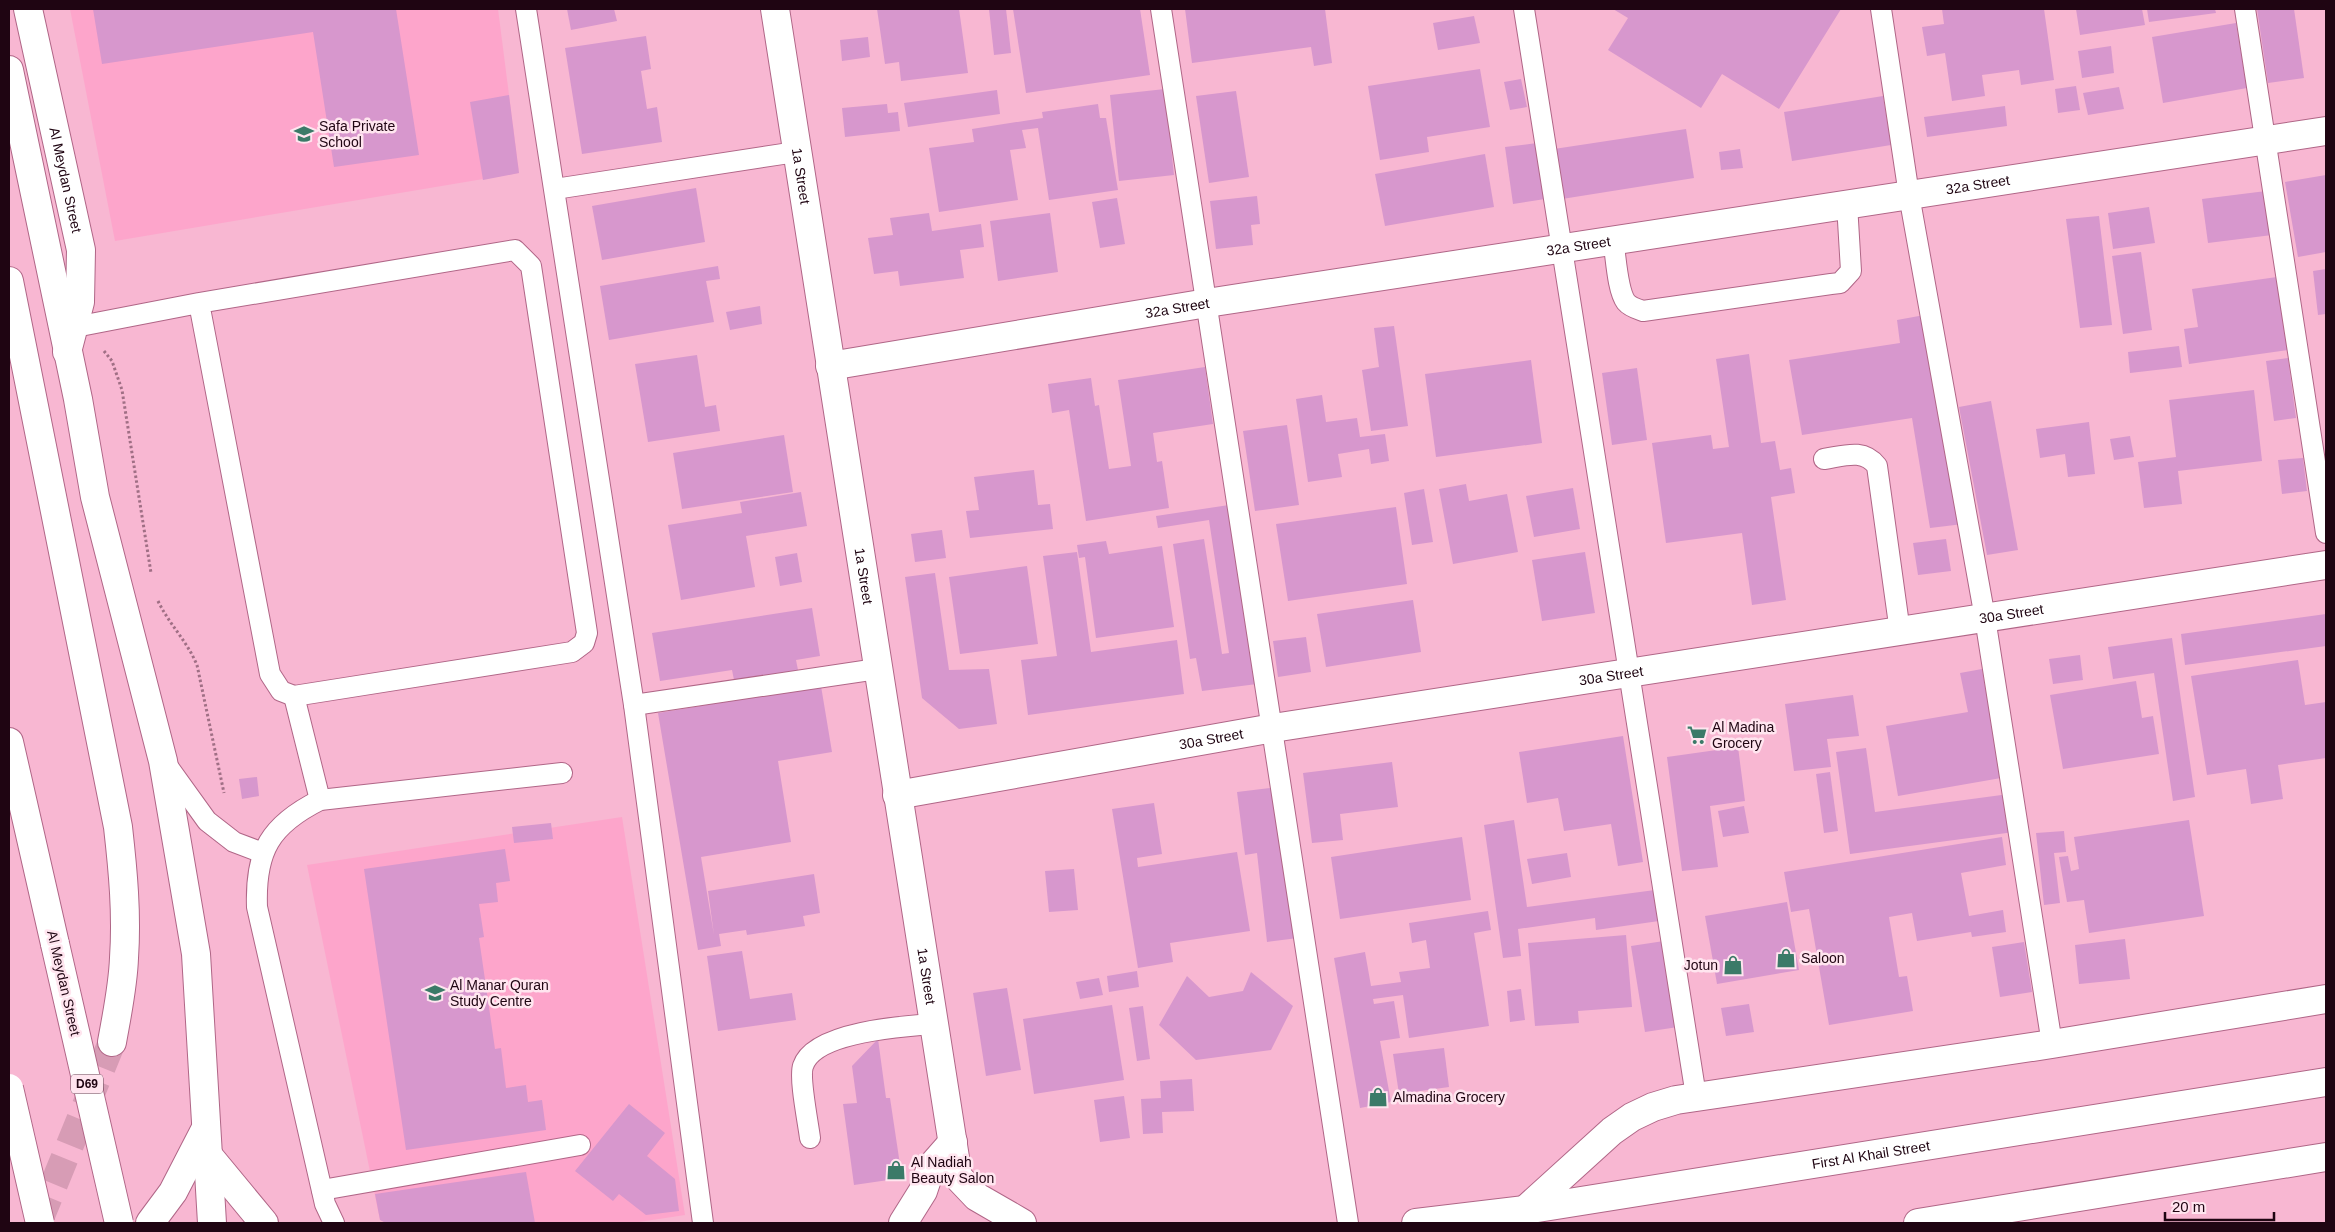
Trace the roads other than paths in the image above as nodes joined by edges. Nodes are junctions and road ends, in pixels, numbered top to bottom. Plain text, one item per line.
1 (28, 9) edge
2 (526, 9) edge
3 (775, 9) edge
4 (1161, 9) edge
5 (1524, 9) edge
6 (1881, 9) edge
7 (2245, 9) edge
8 (9, 70) edge
9 (2326, 131) edge
10 (2266, 141) junction
11 (796, 152) junction
12 (555, 189) junction
13 (1909, 195) junction
14 (1847, 204) junction
15 (1613, 240) junction
16 (1562, 248) junction
17 (9, 281) edge
18 (1207, 303) junction
19 (199, 304) junction
20 (71, 340) junction
21 (830, 366) junction
22 (1824, 459) dead end
23 (2326, 533) edge
24 (2326, 565) edge
25 (1985, 618) junction
26 (1900, 632) junction
27 (878, 668) junction
28 (1629, 673) junction
29 (294, 696) junction
30 (634, 704) junction
31 (1273, 728) junction
32 (9, 742) edge
33 (163, 761) junction
34 (562, 773) dead end
35 (897, 795) junction
36 (320, 800) junction
37 (263, 853) junction
38 (2326, 999) edge
39 (934, 1024) junction
40 (112, 1042) tunnel mouth
41 (2052, 1044) junction
42 (2326, 1082) edge
43 (9, 1088) edge
44 (1696, 1096) junction
45 (810, 1138) dead end
46 (206, 1142) junction
47 (953, 1142) junction
48 (580, 1145) dead end
49 (2326, 1157) edge
50 (323, 1197) junction
51 (1524, 1210) junction
52 (40, 1223) edge
53 (119, 1223) edge
54 (150, 1223) edge
55 (212, 1223) edge
56 (264, 1223) edge
57 (334, 1223) edge
58 (703, 1223) edge
59 (903, 1223) edge
60 (1022, 1223) edge
61 (1348, 1223) edge
62 (1416, 1223) edge
63 (1918, 1223) edge

1 - 20 street, Al Meydan Street
2 - 12 lane
3 - 11 street, 1a Street
4 - 18 lane
5 - 16 lane
6 - 13 lane
7 - 10 lane
8 - 20 street
9 - 10 street, 32a Street
10 - 13 street, 32a Street
10 - 23 lane
11 - 12 lane
11 - 21 street, 1a Street
12 - 30 lane
13 - 14 street, 32a Street
13 - 25 lane
14 - 15 street, 32a Street
14 - 15 lane
15 - 16 street, 32a Street
16 - 18 street, 32a Street
16 - 28 lane
17 - 40 street
18 - 21 street, 32a Street
18 - 31 lane
19 - 20 lane
19 - 29 lane
19 - 29 lane
20 - 33 street
21 - 27 street, 1a Street
22 - 26 lane
24 - 25 street, 30a Street
25 - 26 street, 30a Street
25 - 41 lane
26 - 28 street, 30a Street
27 - 30 lane
27 - 35 street, 1a Street
28 - 31 street, 30a Street
28 - 44 lane
29 - 36 lane
30 - 58 lane
31 - 35 street, 30a Street
31 - 61 lane
32 - 53 street, Al Meydan Street / D69, bridge
33 - 37 lane
33 - 46 street
34 - 36 lane
35 - 39 street, 1a Street
36 - 37 lane
37 - 50 lane
38 - 41 street
39 - 45 lane
39 - 47 street, 1a Street
41 - 44 street
42 - 51 street, First Al Khail Street
43 - 52 street, bridge
44 - 51 street
46 - 54 street
46 - 55 street
46 - 56 street
47 - 59 street
47 - 60 street, 1a Street
48 - 50 lane
49 - 63 street
50 - 57 lane
51 - 62 street, First Al Khail Street

